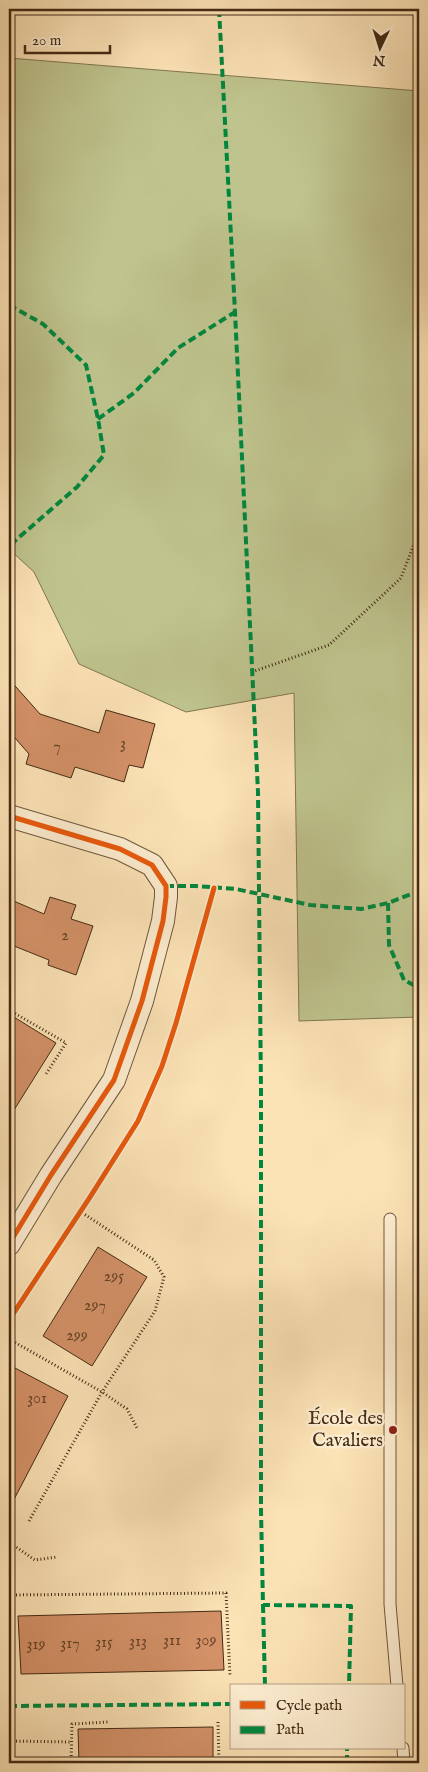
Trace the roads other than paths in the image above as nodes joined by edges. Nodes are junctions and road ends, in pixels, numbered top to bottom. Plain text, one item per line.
1 (9, 816) edge
2 (390, 1219) dead end
3 (9, 1244) edge
4 (397, 1684) edge
5 (403, 1750) edge
6 (404, 1763) edge

1 - 3 street
2 - 4 lane
5 - 6 lane

